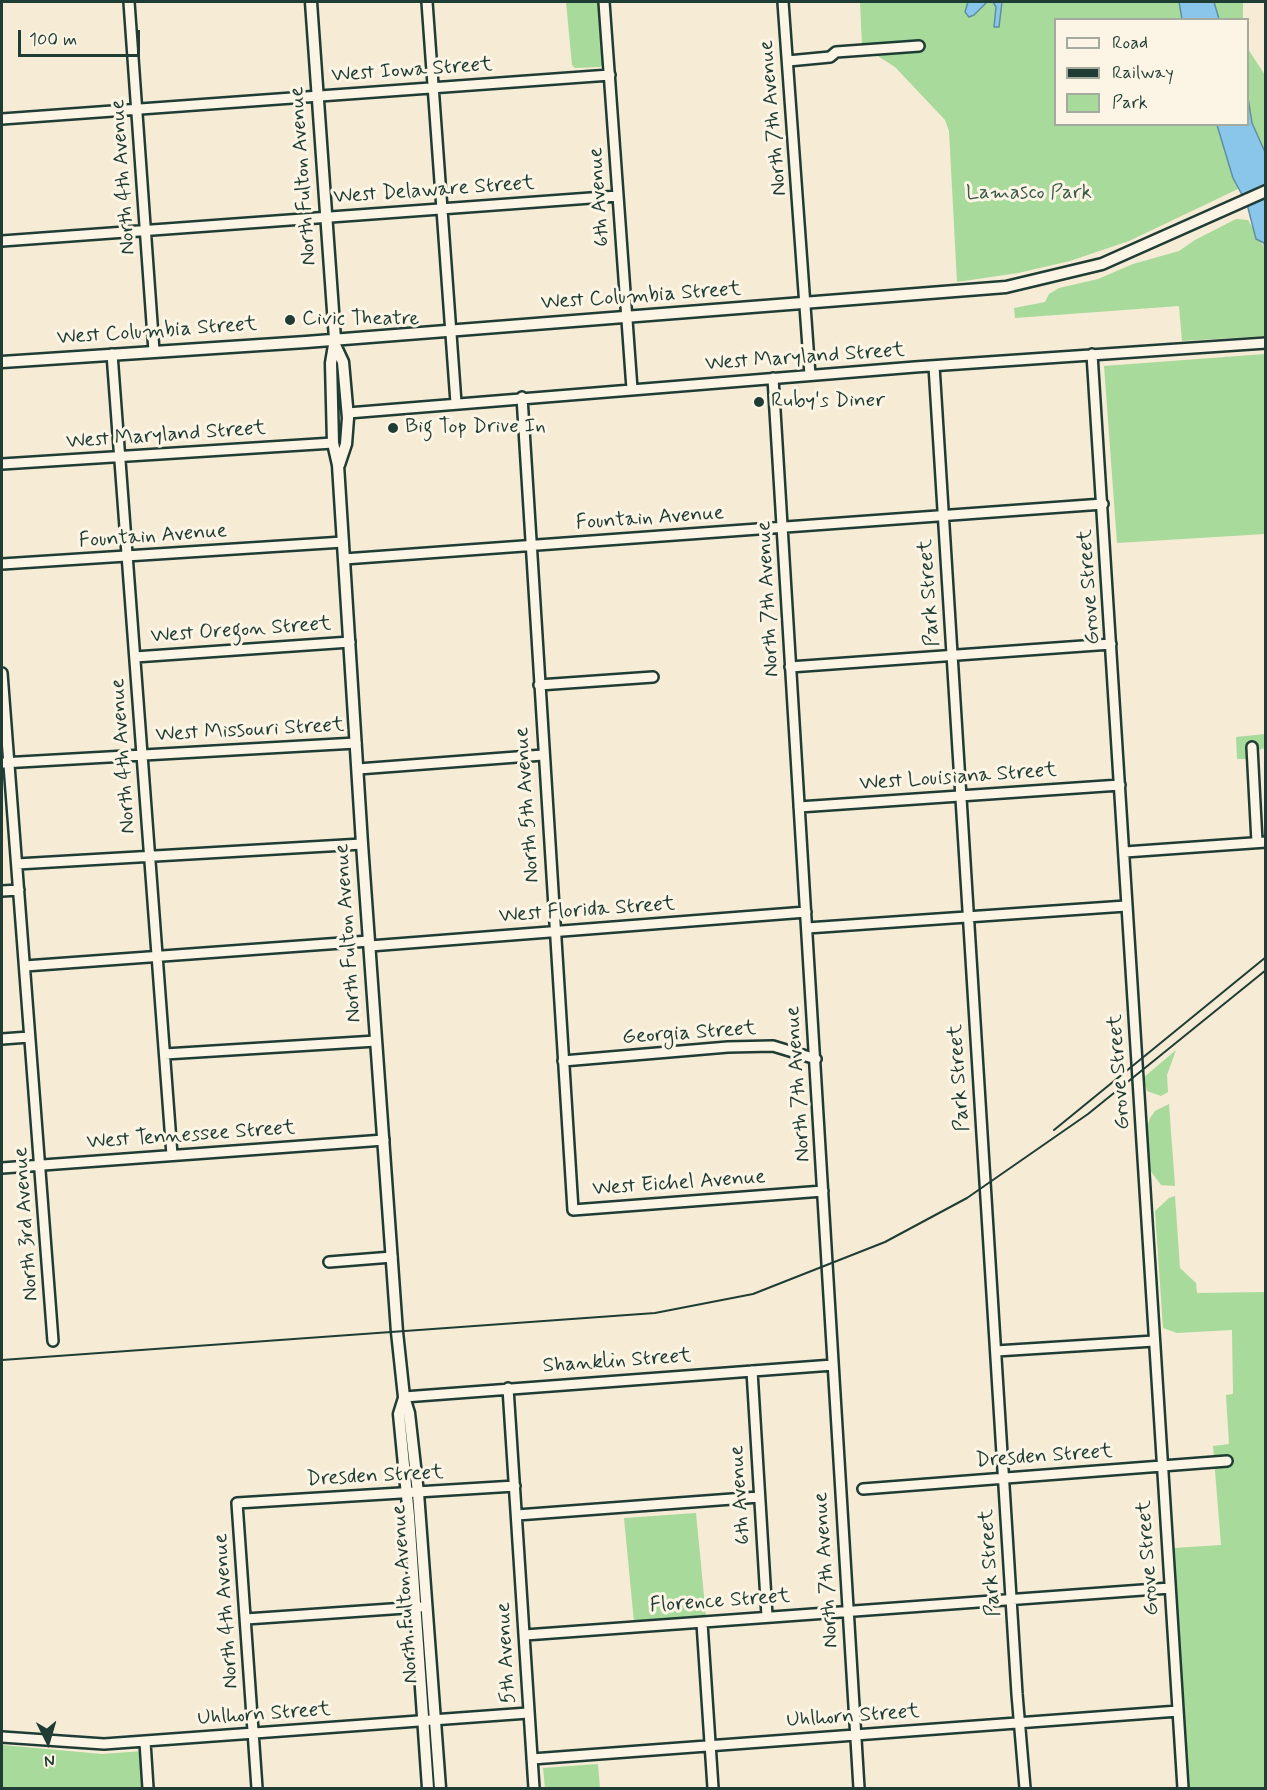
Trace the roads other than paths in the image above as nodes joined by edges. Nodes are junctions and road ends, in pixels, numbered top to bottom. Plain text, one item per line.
1 (129, 2) edge
2 (311, 2) edge
3 (427, 2) edge
4 (604, 2) edge
5 (783, 2) edge
6 (919, 46) dead end
7 (788, 61) junction
8 (610, 75) junction
9 (433, 88) junction
10 (318, 96) junction
11 (138, 109) junction
12 (2, 119) edge
13 (1266, 190) edge
14 (618, 196) junction
15 (442, 208) junction
16 (326, 218) junction
17 (146, 230) junction
18 (2, 241) edge
19 (805, 304) junction
20 (627, 316) junction
21 (450, 330) junction
22 (336, 343) junction
23 (1266, 344) edge
24 (154, 351) junction
25 (112, 354) junction
26 (1092, 354) junction
27 (2, 362) edge
28 (934, 366) junction
29 (810, 375) junction
30 (773, 378) junction
31 (632, 389) junction
32 (522, 397) junction
33 (456, 403) junction
34 (348, 413) junction
35 (333, 444) junction
36 (119, 457) junction
37 (2, 465) edge
38 (339, 465) junction
39 (1103, 504) junction
40 (943, 515) junction
41 (783, 526) junction
42 (343, 543) junction
43 (531, 545) junction
44 (126, 556) junction
45 (344, 559) junction
46 (2, 564) edge
47 (350, 642) junction
48 (1111, 644) junction
49 (952, 656) junction
50 (135, 657) junction
51 (790, 667) junction
52 (2, 673) edge
53 (653, 677) dead end
54 (539, 685) junction
55 (356, 743) junction
56 (1252, 747) dead end
57 (141, 755) junction
58 (543, 755) junction
59 (5, 763) edge
60 (358, 769) junction
61 (1120, 785) junction
62 (961, 796) junction
63 (799, 807) junction
64 (1261, 842) edge
65 (362, 844) junction
66 (1125, 852) junction
67 (150, 855) junction
68 (17, 864) junction
69 (19, 890) junction
70 (2, 891) edge
71 (1126, 906) junction
72 (806, 912) junction
73 (968, 916) junction
74 (807, 928) junction
75 (555, 932) junction
76 (369, 943) junction
77 (157, 956) junction
78 (25, 966) junction
79 (29, 1037) junction
80 (2, 1039) edge
81 (376, 1041) junction
82 (165, 1054) junction
83 (816, 1059) junction
84 (563, 1061) junction
85 (384, 1140) junction
86 (172, 1155) junction
87 (40, 1165) junction
88 (2, 1168) edge
89 (824, 1191) junction
90 (573, 1210) joint
91 (392, 1257) junction
92 (329, 1262) dead end
93 (53, 1341) dead end
94 (1154, 1341) junction
95 (996, 1351) junction
96 (833, 1365) junction
97 (752, 1371) junction
98 (508, 1388) junction
99 (404, 1397) junction
100 (1227, 1461) dead end
101 (1161, 1466) junction
102 (1003, 1478) junction
103 (515, 1486) junction
104 (863, 1489) dead end
105 (413, 1493) junction
106 (759, 1497) junction
107 (237, 1503) joint
108 (517, 1515) junction
109 (1170, 1588) junction
110 (1011, 1600) junction
111 (421, 1607) junction
112 (848, 1611) junction
113 (768, 1616) junction
114 (246, 1619) junction
115 (702, 1623) junction
116 (525, 1635) junction
117 (1178, 1711) junction
118 (528, 1713) junction
119 (430, 1720) junction
120 (1020, 1724) junction
121 (253, 1734) junction
122 (855, 1735) junction
123 (2, 1737) edge
124 (145, 1742) junction
125 (710, 1746) junction
126 (532, 1759) junction
127 (148, 1788) edge
128 (257, 1788) edge
129 (428, 1788) edge
130 (440, 1788) edge
131 (534, 1788) edge
132 (712, 1788) edge
133 (859, 1788) edge
134 (1025, 1788) edge
135 (1184, 1788) edge

1 - 11 street, North 4th Avenue
2 - 10 main road, North Fulton Avenue
3 - 9 street
4 - 8 street, 6th Avenue
5 - 7 street, North 7th Avenue
6 - 7 street
7 - 19 street, North 7th Avenue
8 - 9 street, West Iowa Street
8 - 14 street, 6th Avenue
9 - 10 street, West Iowa Street
9 - 15 street
10 - 11 street, West Iowa Street
10 - 16 main road, North Fulton Avenue
11 - 12 street, West Iowa Street
11 - 17 street, North 4th Avenue
13 - 19 main road, West Columbia Street
14 - 15 street, West Delaware Street
14 - 20 street, 6th Avenue
15 - 16 street, West Delaware Street
15 - 21 street
16 - 17 street, West Delaware Street
16 - 22 main road, North Fulton Avenue
17 - 18 street, West Delaware Street
17 - 24 street, North 4th Avenue
19 - 20 main road, West Columbia Street
19 - 29 street, North 7th Avenue
20 - 21 main road, West Columbia Street
20 - 31 street, 6th Avenue
21 - 22 main road, West Columbia Street
21 - 33 street
22 - 24 main road, West Columbia Street
22 - 34 main road, North Fulton Avenue
22 - 35 main road, North Fulton Avenue
23 - 26 street, West Maryland Street
24 - 25 main road, West Columbia Street
25 - 27 main road, West Columbia Street
25 - 36 street, North 4th Avenue
26 - 28 street, West Maryland Street
26 - 39 street, Grove Street
28 - 29 street, West Maryland Street
28 - 40 street, Park Street
29 - 30 street, West Maryland Street
30 - 31 street, West Maryland Street
30 - 41 street, North 7th Avenue
31 - 32 street, West Maryland Street
32 - 33 street, West Maryland Street
32 - 43 street, North 5th Avenue
33 - 34 street, West Maryland Street
34 - 38 main road, North Fulton Avenue
35 - 36 street, West Maryland Street
35 - 38 main road, North Fulton Avenue
36 - 37 street, West Maryland Street
36 - 44 street, North 4th Avenue
38 - 42 main road, North Fulton Avenue
39 - 40 street, Fountain Avenue
39 - 48 street, Grove Street
40 - 41 street, Fountain Avenue
40 - 49 street, Park Street
41 - 43 street, Fountain Avenue
41 - 51 street, North 7th Avenue
42 - 44 street, Fountain Avenue
42 - 45 main road, North Fulton Avenue
43 - 45 street, Fountain Avenue
43 - 54 street, North 5th Avenue
44 - 46 street, Fountain Avenue
44 - 50 street, North 4th Avenue
45 - 47 main road, North Fulton Avenue
47 - 50 street, West Oregon Street
47 - 55 main road, North Fulton Avenue
48 - 49 street
48 - 61 street, Grove Street
49 - 51 street
49 - 62 street, Park Street
50 - 57 street, North 4th Avenue
51 - 63 street, North 7th Avenue
52 - 59 street, North 3rd Avenue
53 - 54 street
54 - 58 street, North 5th Avenue
55 - 57 street, West Missouri Street
55 - 60 main road, North Fulton Avenue
56 - 64 street
57 - 59 street, West Missouri Street
57 - 67 street, North 4th Avenue
58 - 60 street
58 - 75 street, North 5th Avenue
59 - 68 street, North 3rd Avenue
60 - 65 main road, North Fulton Avenue
61 - 62 street, West Louisiana Street
61 - 66 street, Grove Street
62 - 63 street, West Louisiana Street
62 - 73 street, Park Street
63 - 72 street, North 7th Avenue
64 - 66 street
65 - 67 street
65 - 76 main road, North Fulton Avenue
66 - 71 street, Grove Street
67 - 68 street
67 - 77 street, North 4th Avenue
68 - 69 street, North 3rd Avenue
69 - 70 street
69 - 78 street, North 3rd Avenue
71 - 73 street
71 - 94 street, Grove Street
72 - 74 street, North 7th Avenue
72 - 75 street, West Florida Street
73 - 74 street
73 - 95 street, Park Street
74 - 83 street, North 7th Avenue
75 - 76 street, West Florida Street
75 - 84 street, North 5th Avenue
76 - 77 street, West Florida Street
76 - 81 main road, North Fulton Avenue
77 - 78 street, West Florida Street
77 - 82 street, North 4th Avenue
78 - 79 street, North 3rd Avenue
79 - 80 street
79 - 87 street, North 3rd Avenue
81 - 82 street
81 - 85 main road, North Fulton Avenue
82 - 86 street, North 4th Avenue
83 - 84 street, Georgia Street
83 - 89 street, North 7th Avenue
84 - 90 street, North 5th Avenue
85 - 86 street, West Tennessee Street
85 - 91 main road, North Fulton Avenue
86 - 87 street, West Tennessee Street
87 - 88 street, West Tennessee Street
87 - 93 street, North 3rd Avenue
89 - 90 street, West Eichel Avenue
89 - 96 street, North 7th Avenue
91 - 92 street
91 - 99 main road, North Fulton Avenue
94 - 95 street
94 - 101 street, Grove Street
95 - 102 street, Park Street
96 - 97 street, Shanklin Street
96 - 112 street, North 7th Avenue
97 - 98 street, Shanklin Street
97 - 106 street, 6th Avenue
98 - 99 street, Shanklin Street
98 - 103 street
99 - 105 main road, North Fulton Avenue
100 - 101 street, Dresden Street
101 - 102 street, Dresden Street
101 - 109 street, Grove Street
102 - 104 street, Dresden Street
102 - 110 street, Park Street
103 - 105 street, Dresden Street
103 - 108 street
105 - 107 street, Dresden Street
105 - 111 main road, North Fulton Avenue
106 - 108 street
106 - 113 street, 6th Avenue
107 - 114 street, North 4th Avenue
108 - 116 street, 5th Avenue
109 - 110 street, Florence Street
109 - 117 street, Grove Street
110 - 112 street, Florence Street
110 - 120 street, Park Street
111 - 114 street
111 - 119 main road, North Fulton Avenue
112 - 113 street, Florence Street
112 - 122 street, North 7th Avenue
113 - 115 street, Florence Street
114 - 121 street, North 4th Avenue
115 - 116 street, Florence Street
115 - 125 street
116 - 118 street, 5th Avenue
117 - 120 street, Uhlhorn Street
117 - 135 street, Grove Street
118 - 119 street, Uhlhorn Street
118 - 126 street, 5th Avenue
119 - 121 street, Uhlhorn Street
119 - 129 main road, North Fulton Avenue
119 - 130 main road, North Fulton Avenue
120 - 122 street, Uhlhorn Street
120 - 134 street, Park Street
121 - 124 street, Uhlhorn Street
121 - 128 street, North 4th Avenue
122 - 125 street, Uhlhorn Street
122 - 133 street, North 7th Avenue
123 - 124 street, Uhlhorn Street
124 - 127 street
125 - 126 street, Uhlhorn Street
125 - 132 street
126 - 131 street, 5th Avenue

